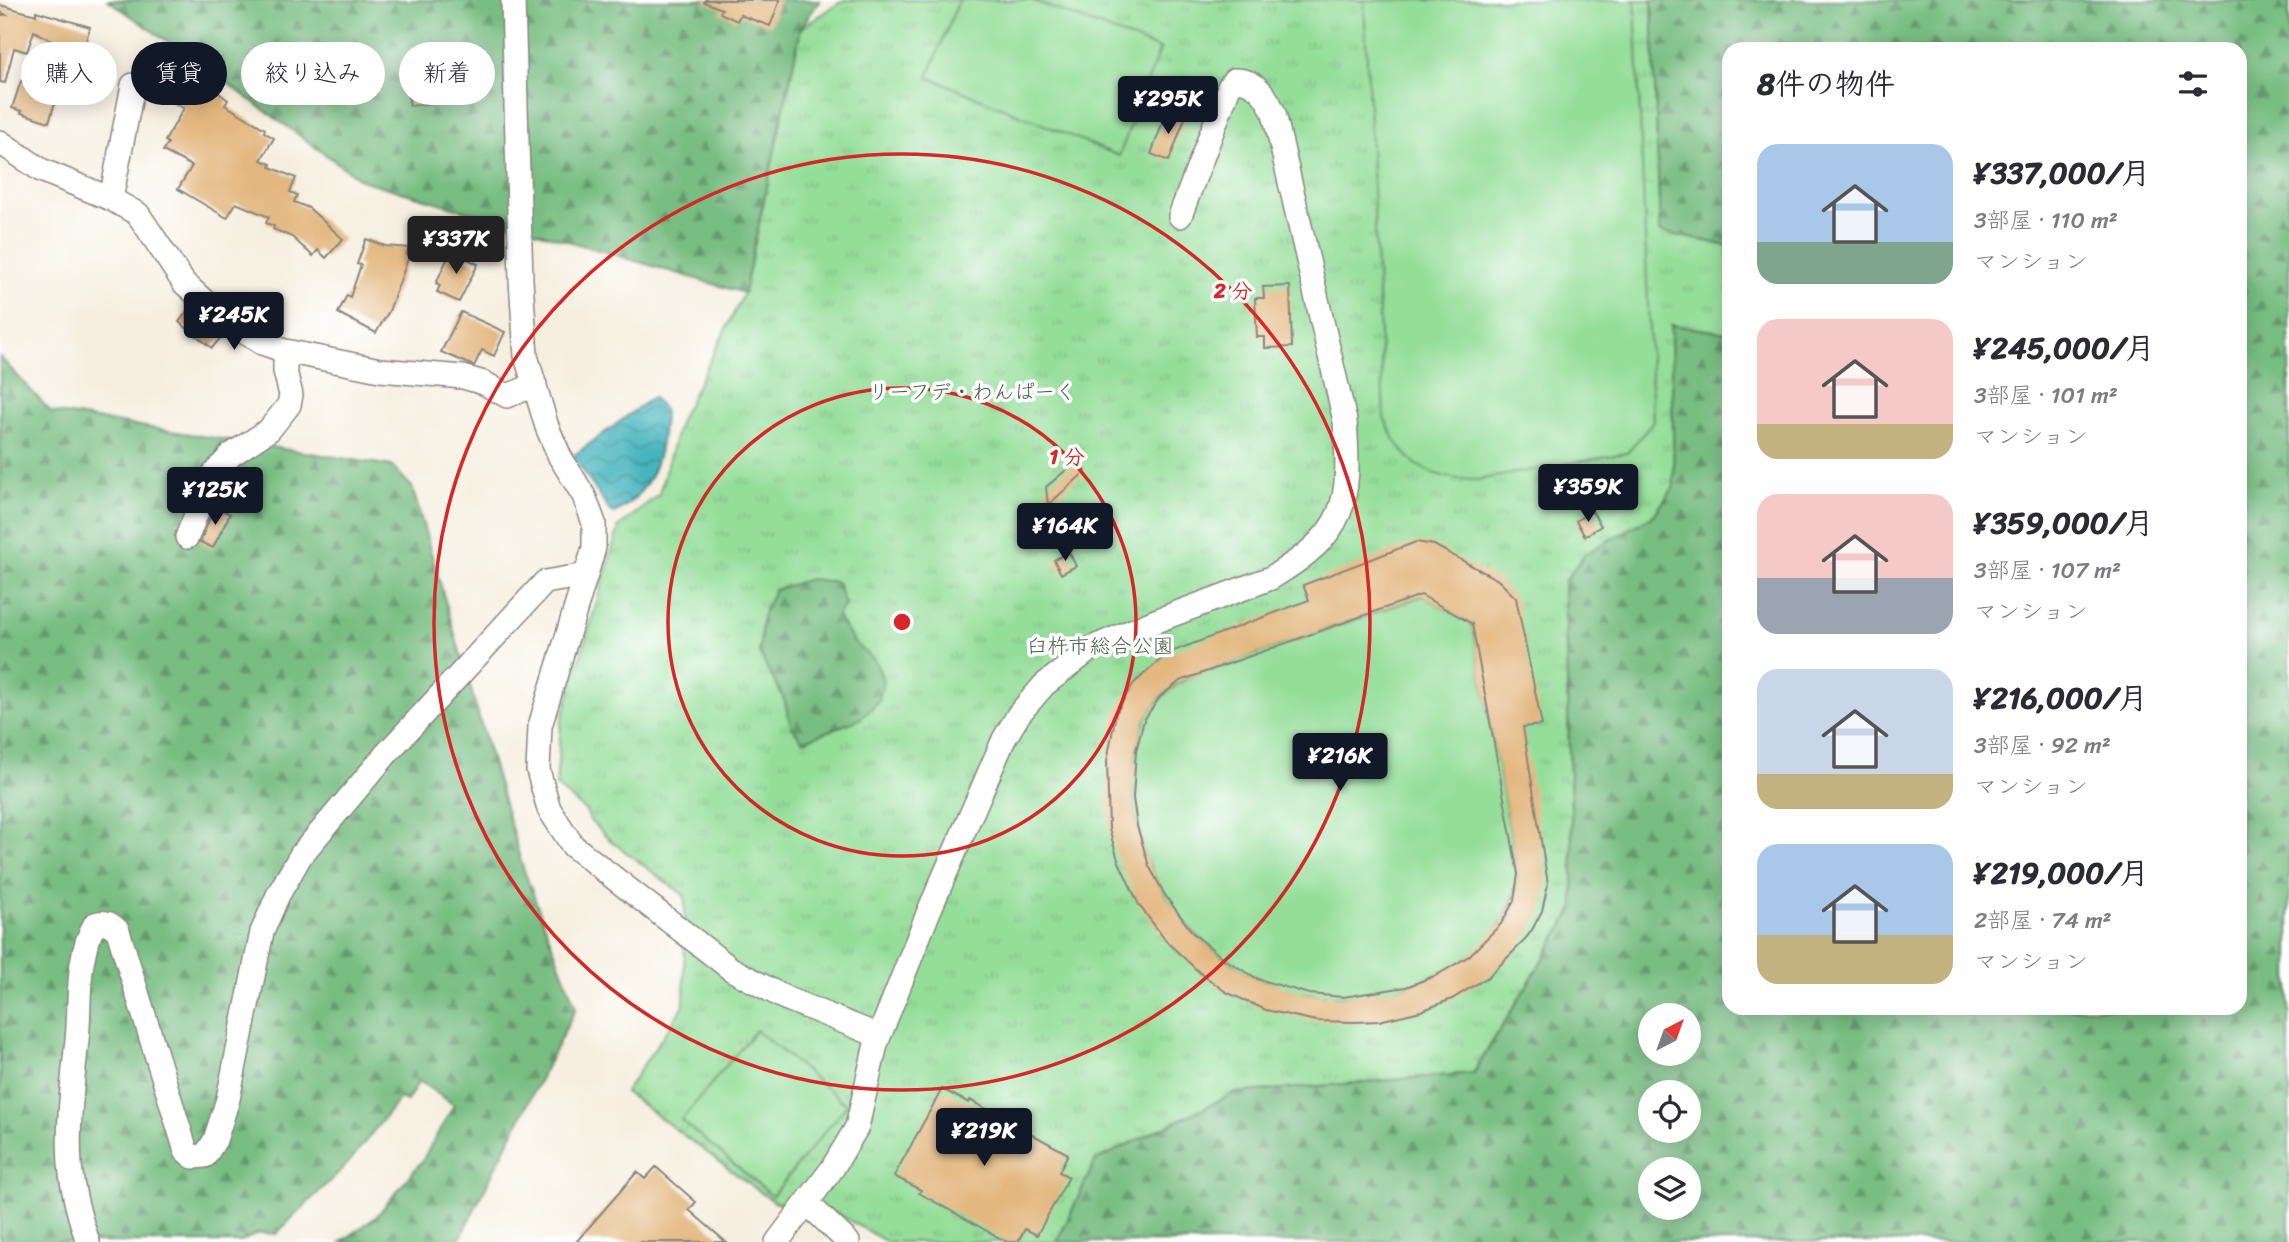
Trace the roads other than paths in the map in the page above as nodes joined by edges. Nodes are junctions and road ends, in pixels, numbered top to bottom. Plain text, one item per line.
1 (513, 0) edge
2 (131, 95) edge
3 (0, 142) edge
4 (111, 199) junction
5 (1180, 216) dead end
6 (285, 351) junction
7 (535, 385) junction
8 (187, 537) dead end
9 (586, 575) junction
10 (878, 1036) junction
11 (807, 1203) junction
12 (88, 1242) edge
13 (777, 1242) edge
14 (848, 1242) edge

1 - 7 street
2 - 4 street
3 - 4 street
4 - 6 street
5 - 10 street
6 - 7 street
6 - 8 street
7 - 9 street
9 - 10 street
9 - 12 street
10 - 11 street
11 - 13 street
11 - 14 street

